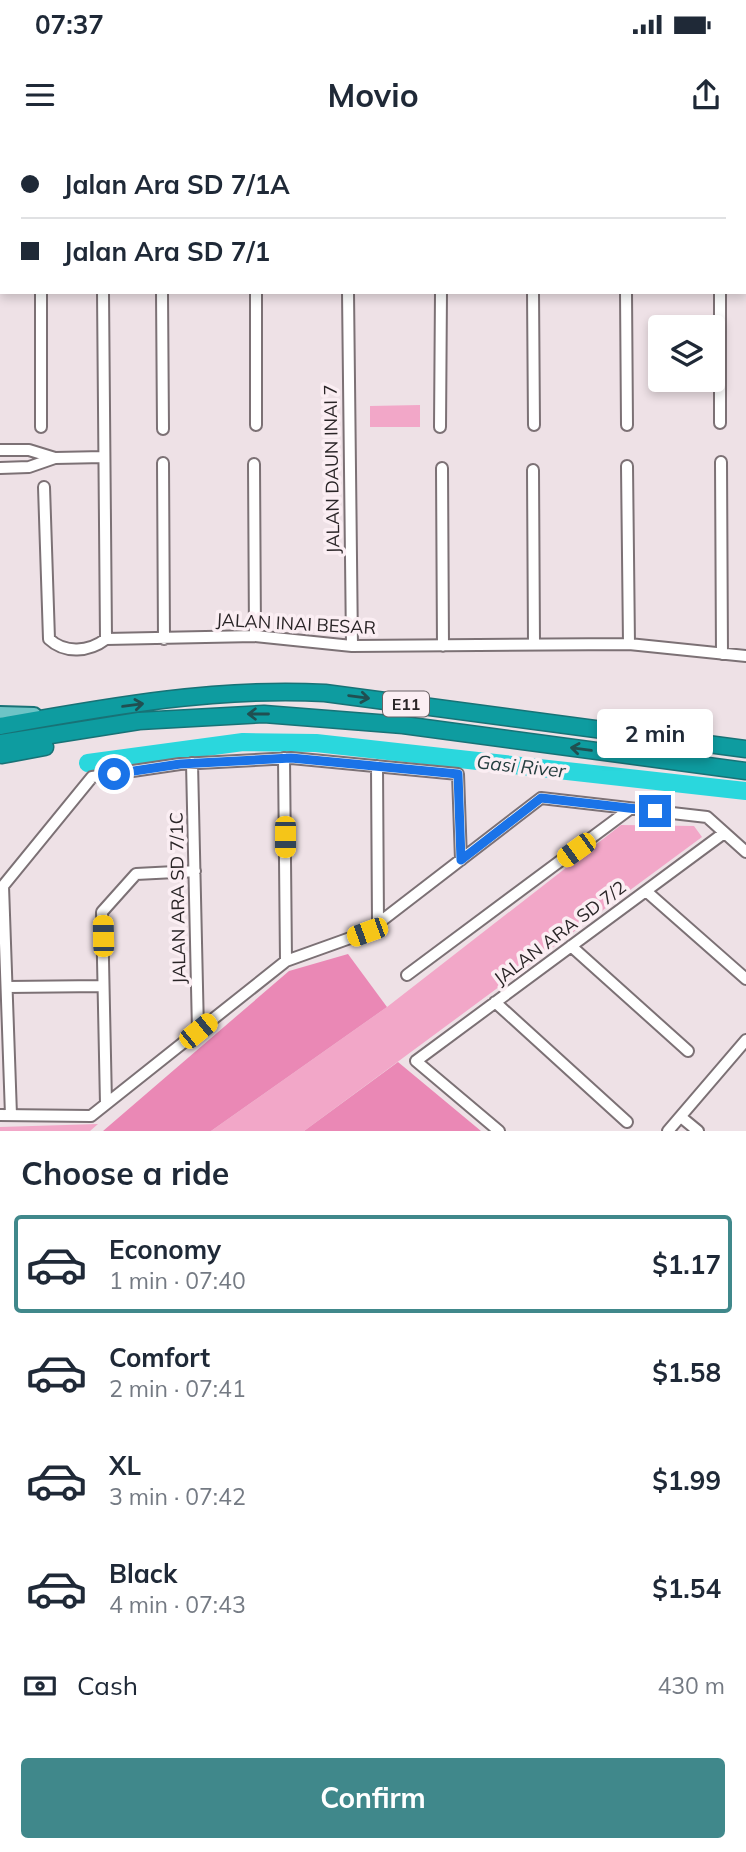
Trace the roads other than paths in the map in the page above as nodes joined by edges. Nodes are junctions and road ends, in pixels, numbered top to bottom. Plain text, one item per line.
1 (40, 294) edge
2 (103, 294) edge
3 (162, 294) edge
4 (256, 294) edge
5 (348, 294) edge
6 (441, 294) edge
7 (533, 294) edge
8 (626, 294) edge
9 (720, 294) edge
10 (720, 423) dead end
11 (256, 425) dead end
12 (534, 425) dead end
13 (627, 425) dead end
14 (440, 427) dead end
15 (41, 428) dead end
16 (163, 429) dead end
17 (0, 450) edge
18 (16, 450) junction
19 (104, 457) junction
20 (55, 458) junction
21 (722, 462) dead end
22 (163, 463) dead end
23 (254, 464) dead end
24 (16, 467) junction
25 (627, 467) dead end
26 (0, 468) edge
27 (442, 468) dead end
28 (533, 470) dead end
29 (44, 487) dead end
30 (255, 636) junction
31 (106, 639) junction
32 (164, 639) junction
33 (534, 644) junction
34 (629, 644) junction
35 (352, 646) junction
36 (443, 646) junction
37 (722, 654) junction
38 (746, 656) edge
39 (0, 713) edge
40 (65, 715) junction
41 (0, 726) edge
42 (746, 750) edge
43 (0, 753) edge
44 (284, 758) junction
45 (192, 763) junction
46 (377, 766) junction
47 (746, 771) edge
48 (630, 808) junction
49 (724, 833) junction
50 (746, 852) edge
51 (461, 860) junction
52 (195, 871) junction
53 (646, 891) junction
54 (378, 924) junction
55 (571, 947) junction
56 (286, 961) junction
57 (407, 975) dead end
58 (746, 979) edge
59 (103, 986) junction
60 (7, 987) junction
61 (495, 1002) junction
62 (198, 1031) junction
63 (746, 1041) edge
64 (688, 1051) dead end
65 (106, 1104) junction
66 (6, 1115) edge
67 (681, 1116) junction
68 (626, 1122) dead end
69 (499, 1131) edge
70 (668, 1131) edge
71 (698, 1131) edge

1 - 15 street
2 - 19 street
3 - 16 street
4 - 11 street
5 - 35 street, JALAN DAUN INAI 7
6 - 14 street
7 - 12 street
8 - 13 street
9 - 10 street
17 - 18 street
18 - 20 street
18 - 24 street
19 - 20 street
19 - 31 street
20 - 24 street
21 - 37 street
22 - 32 street
23 - 30 street
24 - 26 street
25 - 34 street
27 - 36 street
28 - 33 street
29 - 31 street, JALAN INAI BESAR
30 - 32 street, JALAN INAI BESAR
30 - 35 street, JALAN INAI BESAR
31 - 32 street, JALAN INAI BESAR
33 - 34 street, JALAN INAI BESAR
33 - 36 street, JALAN INAI BESAR
34 - 37 street, JALAN INAI BESAR
35 - 36 street, JALAN INAI BESAR
37 - 38 street, JALAN INAI BESAR
39 - 40 main road
40 - 41 highway, E11
40 -> 42 highway, E11
47 -> 43 highway, E11
44 - 45 street
44 - 46 street
44 - 56 street
45 - 52 street, JALAN ARA SD 7/1C
45 - 60 street
46 - 51 street
46 - 54 street
48 - 49 street
48 - 51 street
48 - 57 street
49 - 50 street
49 - 53 street, JALAN ARA SD 7/2
51 - 54 street
52 - 59 street
52 - 62 street, JALAN ARA SD 7/1C
53 - 55 street, JALAN ARA SD 7/2
53 - 58 street
54 - 56 street
55 - 61 street, JALAN ARA SD 7/2
55 - 64 street
56 - 62 street
59 - 60 street
59 - 65 street
60 - 66 street
61 - 68 street
61 - 69 street, JALAN ARA SD 7/2
62 - 65 street
63 - 67 street
65 - 66 street
67 - 70 street
67 - 71 street

